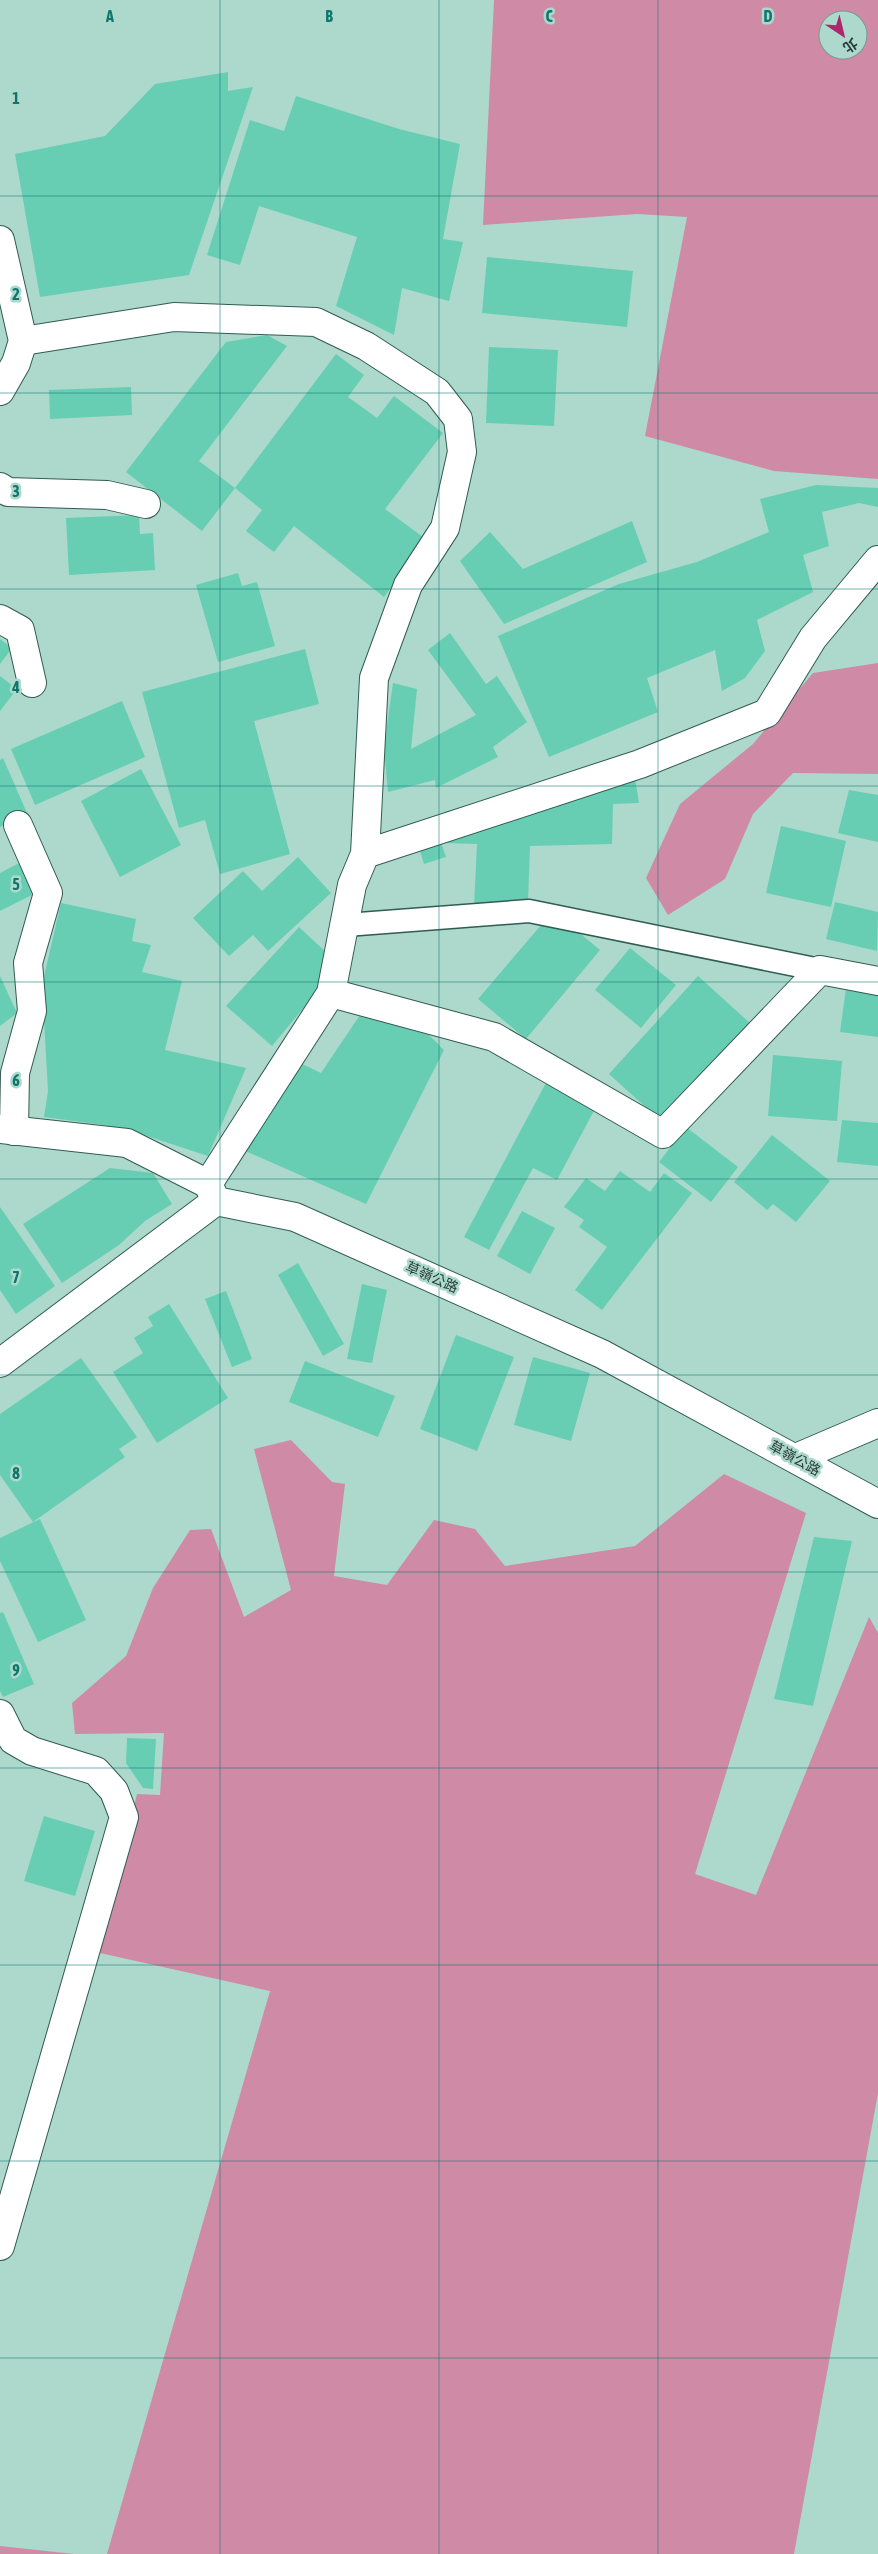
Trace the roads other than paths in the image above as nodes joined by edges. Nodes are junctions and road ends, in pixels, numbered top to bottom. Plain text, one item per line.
1 (0, 240) edge
2 (23, 341) junction
3 (0, 390) edge
4 (0, 487) edge
5 (146, 504) dead end
6 (878, 560) edge
7 (0, 619) edge
8 (32, 683) dead end
9 (18, 825) dead end
10 (365, 854) junction
11 (346, 925) junction
12 (820, 970) junction
13 (878, 981) edge
14 (331, 992) junction
15 (7, 1130) edge
16 (212, 1192) junction
17 (0, 1363) edge
18 (878, 1423) edge
19 (796, 1458) junction
20 (878, 1504) edge
21 (0, 1714) edge
22 (7, 1745) edge
23 (0, 2246) edge

1 - 2 street
2 - 3 street
2 - 10 street
4 - 5 street
6 - 10 street
7 - 8 street
9 - 15 street
10 - 11 street
11 - 12 lane
11 - 14 street
12 - 13 street
12 - 14 street
14 - 16 street
15 - 16 street, 草嶺公路
16 - 17 street
16 - 19 street, 草嶺公路
18 - 19 street
19 - 20 street, 草嶺公路
21 - 22 street
22 - 23 street

